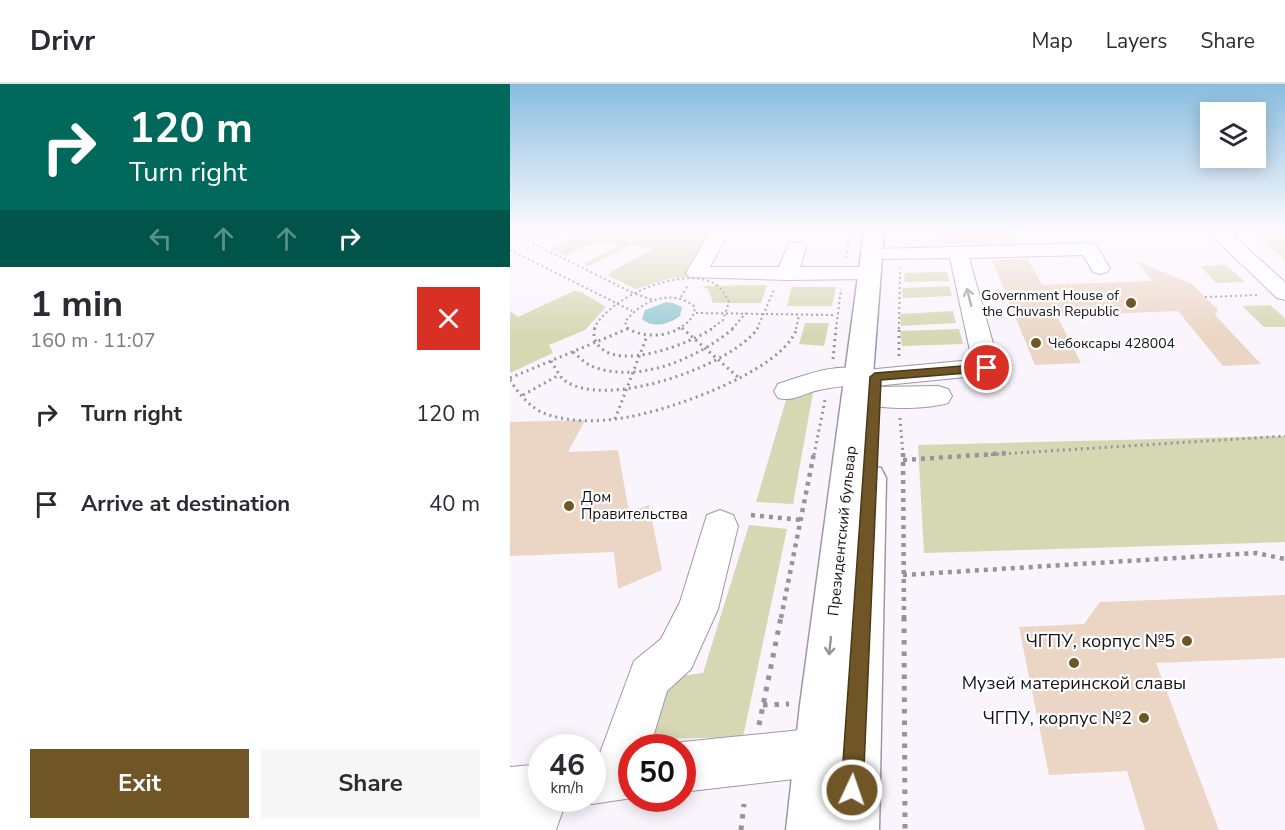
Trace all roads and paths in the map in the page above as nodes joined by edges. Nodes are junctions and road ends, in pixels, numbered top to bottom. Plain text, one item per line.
1 (544, 267) edge
2 (580, 267) edge
3 (700, 267) edge
4 (787, 267) edge
5 (836, 267) edge
6 (869, 267) edge
7 (874, 267) edge
8 (874, 267) edge
9 (962, 267) edge
10 (1250, 267) edge
11 (782, 278) junction
12 (633, 293) junction
13 (1275, 294) edge
14 (1205, 297) dead end
15 (653, 300) junction
16 (616, 303) junction
17 (632, 311) junction
18 (696, 313) junction
19 (727, 313) junction
20 (746, 313) junction
21 (766, 313) junction
22 (799, 315) junction
23 (835, 315) junction
24 (682, 328) junction
25 (627, 329) junction
26 (647, 336) junction
27 (694, 340) junction
28 (595, 342) junction
29 (836, 344) dead end
30 (706, 350) junction
31 (573, 352) junction
32 (640, 355) junction
33 (718, 359) junction
34 (551, 361) junction
35 (635, 370) junction
36 (559, 375) junction
37 (739, 378) junction
38 (510, 379) edge
39 (881, 386) junction
40 (629, 387) junction
41 (788, 392) dead end
42 (523, 396) junction
43 (938, 396) dead end
44 (826, 398) dead end
45 (615, 419) junction
46 (1285, 436) edge
47 (903, 459) junction
48 (736, 520) joint
49 (801, 520) junction
50 (1285, 559) edge
51 (903, 575) junction
52 (795, 704) dead end
53 (763, 705) junction
54 (758, 733) dead end
55 (837, 751) junction
56 (696, 765) edge
57 (614, 776) edge
58 (528, 790) edge
59 (510, 792) edge
60 (744, 804) dead end
61 (536, 812) edge
62 (529, 830) edge
63 (741, 830) edge
64 (814, 830) edge
65 (851, 830) edge
66 (905, 830) edge

1 - 16 path
2 - 12 path
3 - 11 street
4 - 11 street
5 - 11 street
6 - 23 path
7 - 39 main road, Президентский бульвар
8 - 39 path
39 -> 9 street
10 - 13 street
11 - 21 path
12 - 15 path
12 - 16 path
12 - 19 path
13 - 14 path
15 - 17 path
15 - 18 path
16 - 17 path
16 - 28 path
17 - 25 path
18 - 19 path
18 - 24 path
19 - 20 path
19 - 27 path
20 - 21 path
20 - 30 path
21 - 22 path
21 - 33 path
22 - 23 path
22 - 37 path
23 - 29 path
24 - 26 path
24 - 27 path
25 - 26 path
25 - 28 path
26 - 32 path
27 - 30 path
27 - 32 path
28 - 31 path
28 - 32 path
30 - 33 path
30 - 35 path
31 - 34 path
31 - 35 path
32 - 35 path
33 - 37 path
33 - 40 path
34 - 36 path
34 - 38 path
35 - 40 path
36 - 40 path
36 - 42 path
37 - 45 path
38 - 42 path
39 - 41 street
39 - 43 street
39 - 47 path
39 - 55 main road, Президентский бульвар
40 - 45 path
42 - 45 path
44 - 49 path
46 - 47 path
47 - 51 path
48 - 49 path
48 - 57 street
49 - 53 path
50 - 51 path
51 - 66 path
52 - 53 path
53 - 54 path
55 - 56 street
55 - 64 main road, Президентский бульвар
55 - 65 main road, Президентский бульвар
58 - 59 street
60 - 63 path
61 - 62 street

